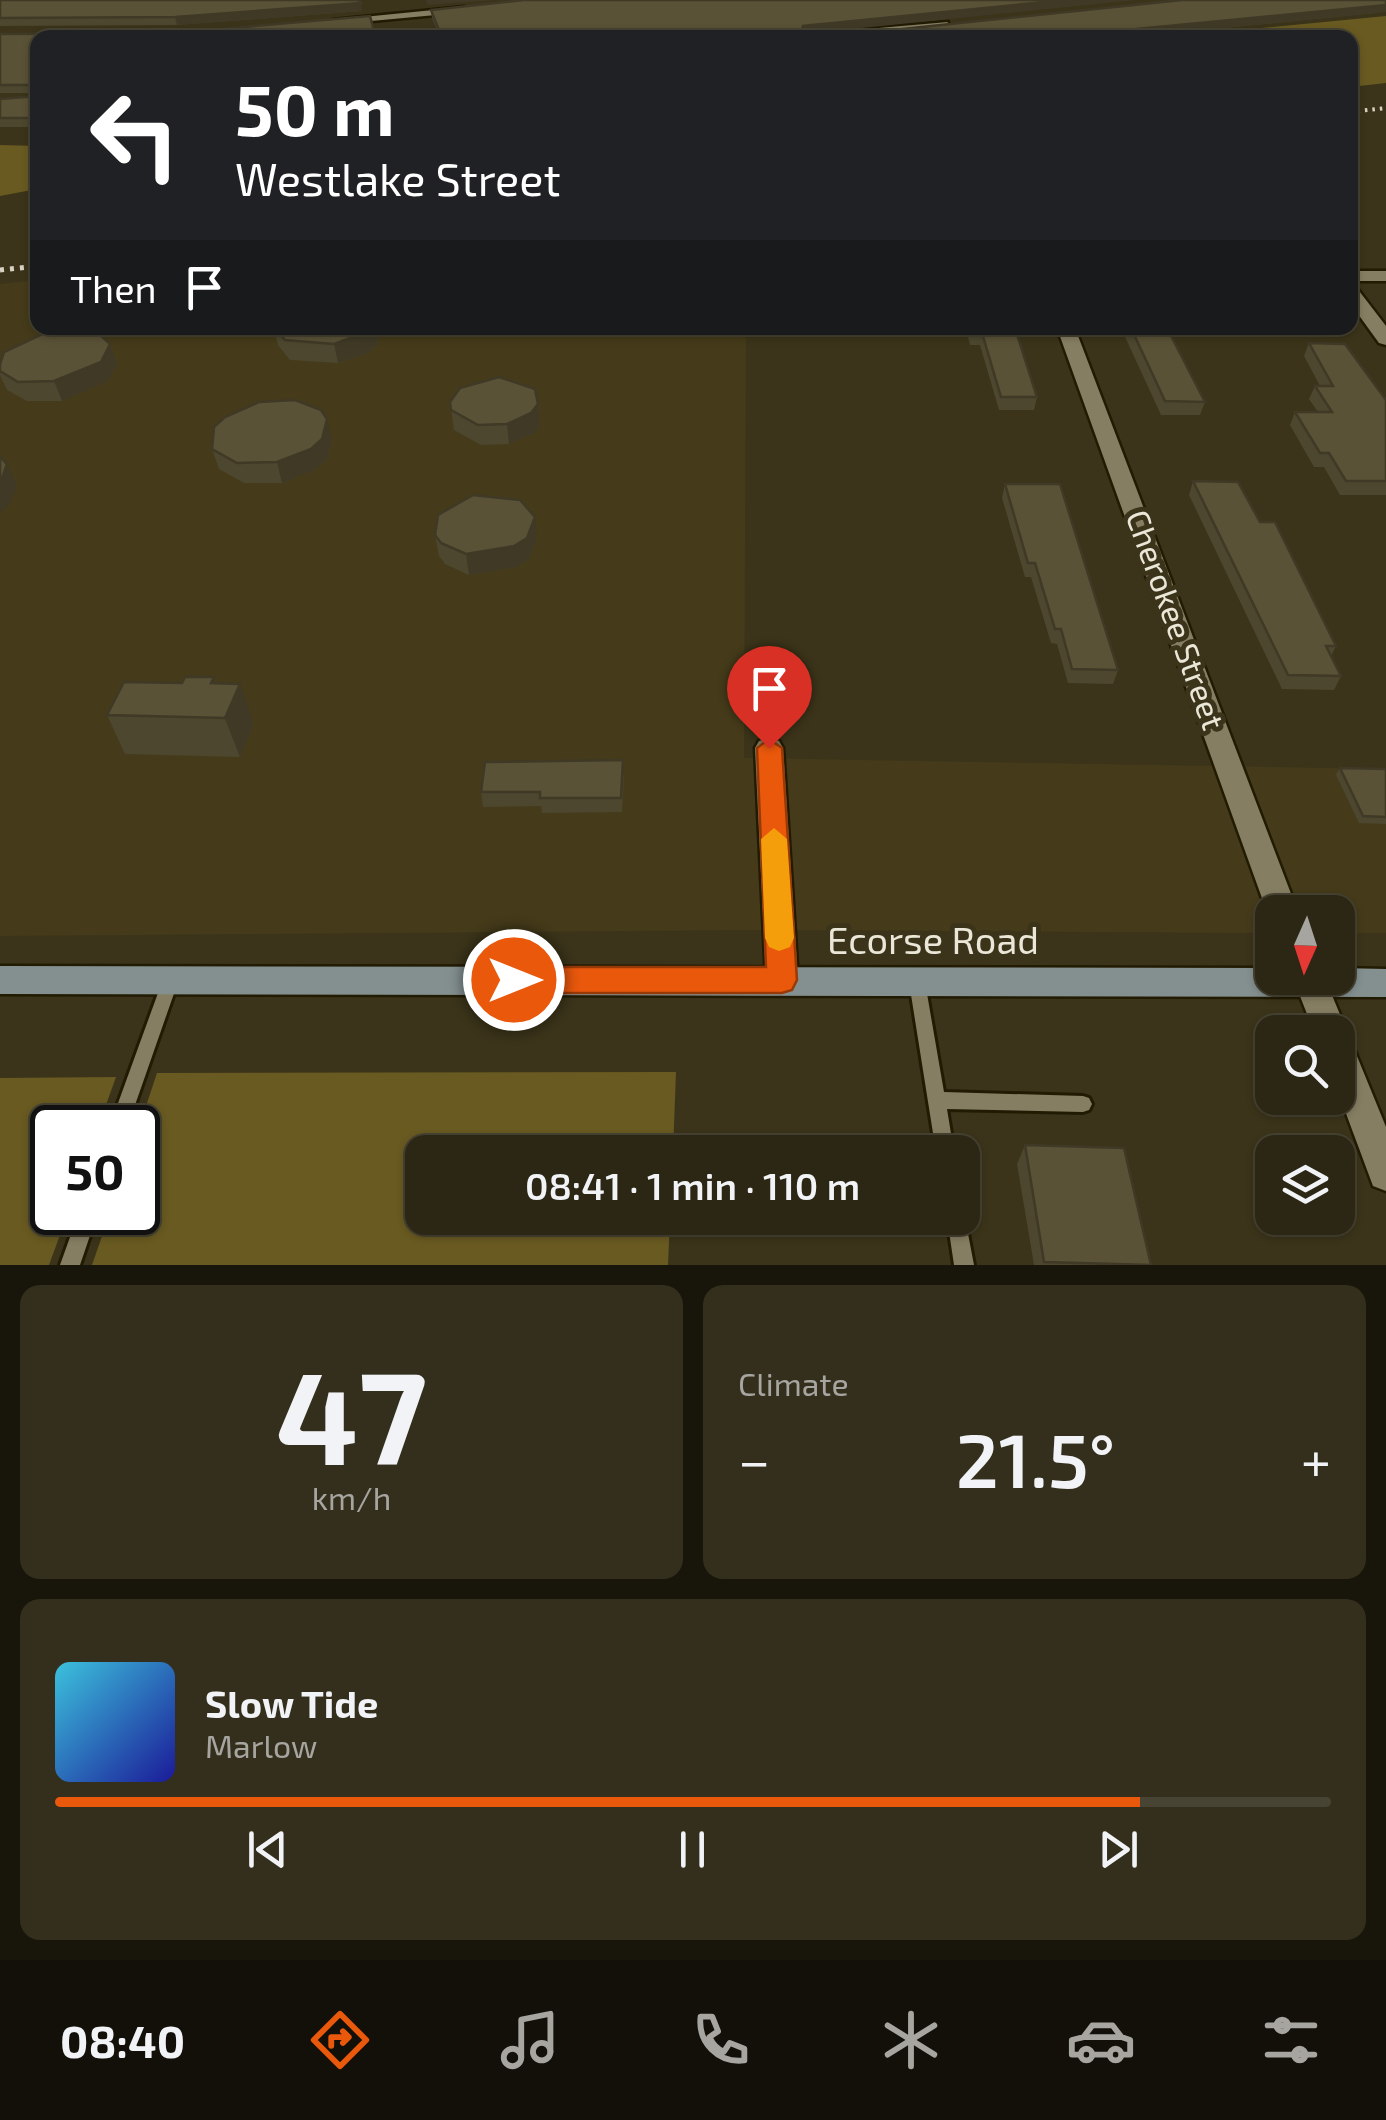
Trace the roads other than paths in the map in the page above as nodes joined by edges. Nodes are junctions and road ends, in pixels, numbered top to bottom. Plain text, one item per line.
1 (393, 0) edge
2 (471, 10) edge
3 (399, 16) junction
4 (326, 22) edge
5 (959, 24) edge
6 (403, 30) edge
7 (895, 30) edge
8 (1358, 276) edge
9 (1386, 276) edge
10 (1358, 301) edge
11 (1069, 335) edge
12 (1386, 339) edge
13 (769, 748) dead end
14 (1277, 895) edge
15 (0, 980) edge
16 (170, 980) junction
17 (782, 980) junction
18 (917, 980) junction
19 (1255, 980) edge
20 (1355, 982) edge
21 (1386, 983) edge
22 (1355, 1092) edge
23 (936, 1100) junction
24 (1083, 1104) dead end
25 (126, 1105) edge
26 (942, 1135) edge
27 (1386, 1173) edge
28 (81, 1235) edge
29 (959, 1235) edge
30 (70, 1265) edge
31 (964, 1265) edge

1 - 3 street
2 - 3 street
3 - 4 street
3 - 6 street
5 - 7 street
8 - 9 street
10 - 12 street
11 - 14 street, Cherokee Street
13 - 17 street
15 - 16 main road, Ecorse Road
16 - 17 main road, Ecorse Road
16 - 25 lane
17 - 18 main road, Ecorse Road
18 - 19 main road, Ecorse Road
18 - 23 lane
20 - 21 main road, Ecorse Road
22 - 27 street
23 - 24 lane
23 - 26 lane
28 - 30 lane
29 - 31 lane

